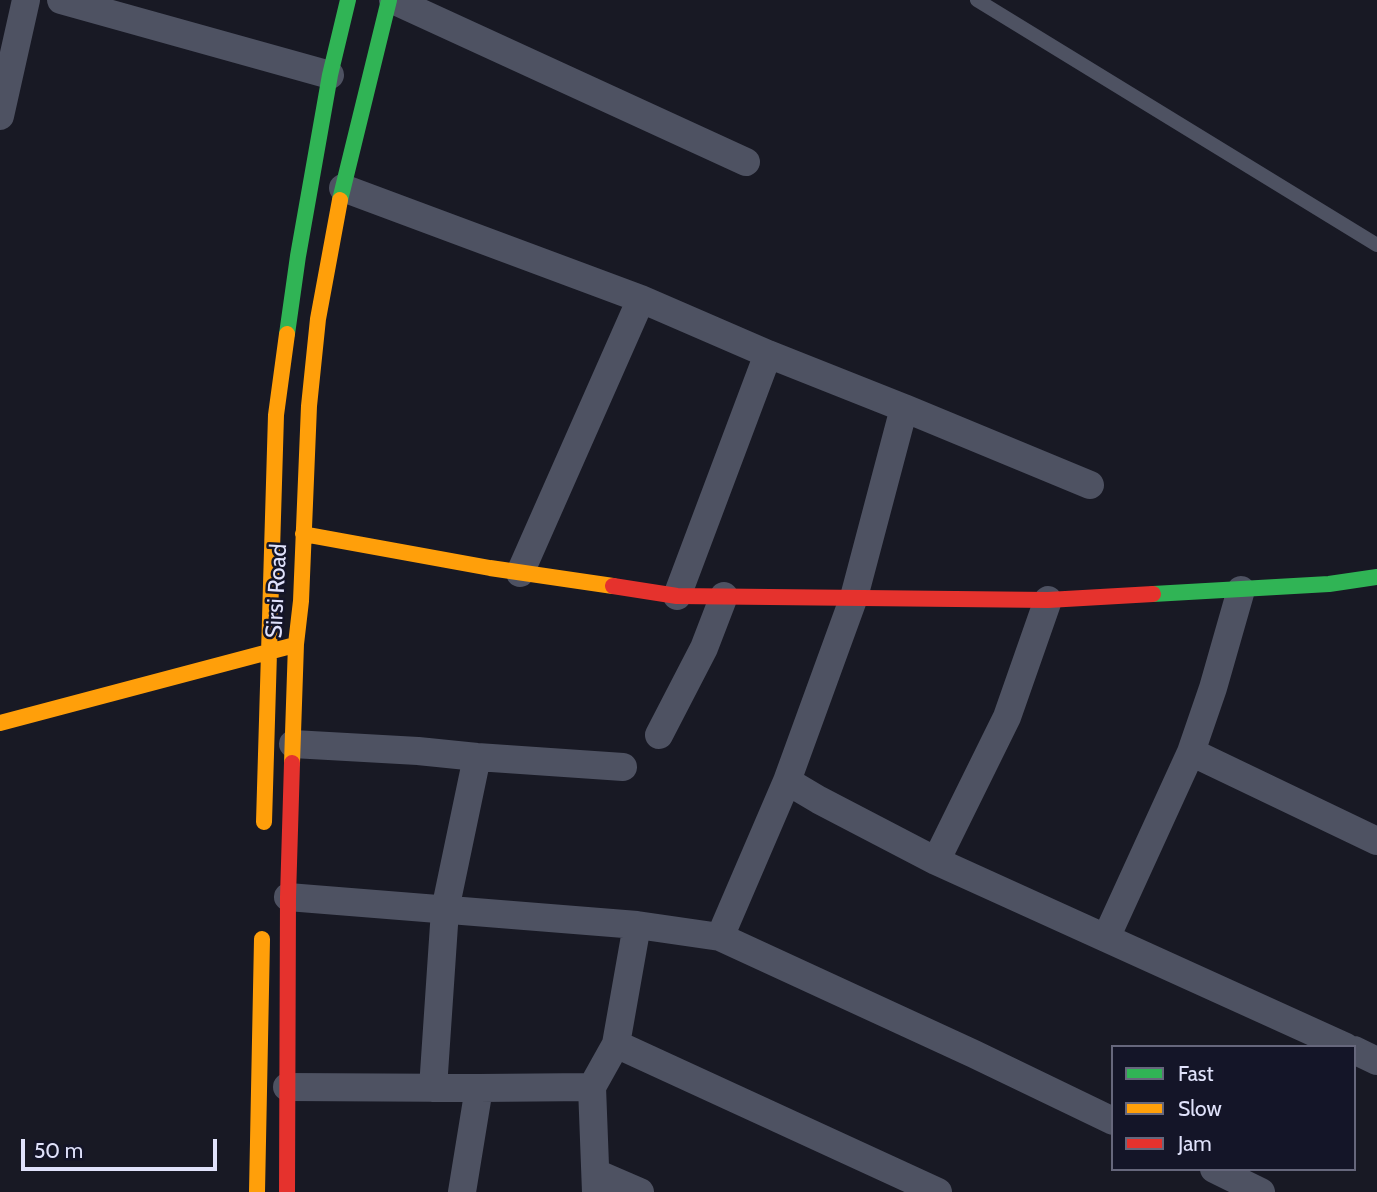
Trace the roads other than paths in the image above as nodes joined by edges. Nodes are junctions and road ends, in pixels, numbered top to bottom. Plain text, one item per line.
1 (26, 0) edge
2 (61, 0) edge
3 (348, 0) edge
4 (391, 0) edge
5 (977, 0) edge
6 (145, 11) edge
7 (330, 75) junction
8 (0, 116) edge
9 (746, 162) dead end
10 (343, 188) junction
11 (1377, 245) edge
12 (641, 299) junction
13 (768, 354) junction
14 (904, 408) junction
15 (1090, 485) dead end
16 (303, 534) junction
17 (520, 573) junction
18 (1377, 577) edge
19 (1241, 590) junction
20 (677, 596) junction
21 (724, 596) junction
22 (853, 597) junction
23 (1048, 600) junction
24 (296, 645) junction
25 (268, 651) junction
26 (0, 723) edge
27 (659, 735) dead end
28 (293, 744) junction
29 (1191, 752) junction
30 (477, 757) junction
31 (623, 767) dead end
32 (787, 781) junction
33 (1377, 841) edge
34 (264, 843) dead end
35 (936, 861) junction
36 (288, 897) junction
37 (445, 910) junction
38 (262, 925) dead end
39 (637, 925) junction
40 (720, 937) junction
41 (1106, 938) junction
42 (617, 1044) junction
43 (1342, 1045) edge
44 (1356, 1051) edge
45 (1377, 1061) edge
46 (287, 1087) junction
47 (433, 1087) junction
48 (592, 1087) junction
49 (479, 1088) junction
50 (1111, 1120) edge
51 (1218, 1171) edge
52 (596, 1183) edge
53 (257, 1192) edge
54 (287, 1192) edge
55 (461, 1192) edge
56 (640, 1192) edge
57 (938, 1192) edge
58 (1261, 1192) edge

1 - 8 street
2 - 6 street
3 - 7 main road, Sirsi Road
4 - 9 street
4 - 10 main road, Sirsi Road
5 - 11 lane
6 - 7 street
7 - 25 main road, Sirsi Road
10 - 12 street
10 - 16 main road, Sirsi Road
12 - 13 street
12 - 17 street
13 - 14 street
13 - 20 street
14 - 15 street
14 - 22 street
16 - 17 main road
16 - 24 main road, Sirsi Road
17 - 20 main road
18 - 19 main road
19 - 23 main road
19 - 29 street
20 - 21 main road
21 - 22 main road
21 - 27 street
22 - 23 main road
22 - 32 street
23 - 35 street
24 - 25 main road
24 - 28 main road, Sirsi Road
25 - 26 main road
25 - 34 main road, Sirsi Road
28 - 30 street
28 - 36 main road, Sirsi Road
29 - 33 street
29 - 41 street
30 - 31 street
30 - 37 street
32 - 35 street
32 - 40 street
35 - 41 street
36 - 37 street
36 - 46 main road, Sirsi Road
37 - 39 street
37 - 47 street
38 - 53 main road
39 - 40 street
39 - 42 street
40 - 50 street
41 - 43 street
42 - 48 street
42 - 57 street
44 - 45 street
46 - 47 street
46 - 54 main road, Sirsi Road
47 - 49 street
48 - 49 street
48 - 52 street
49 - 55 street
51 - 58 street
52 - 56 street

